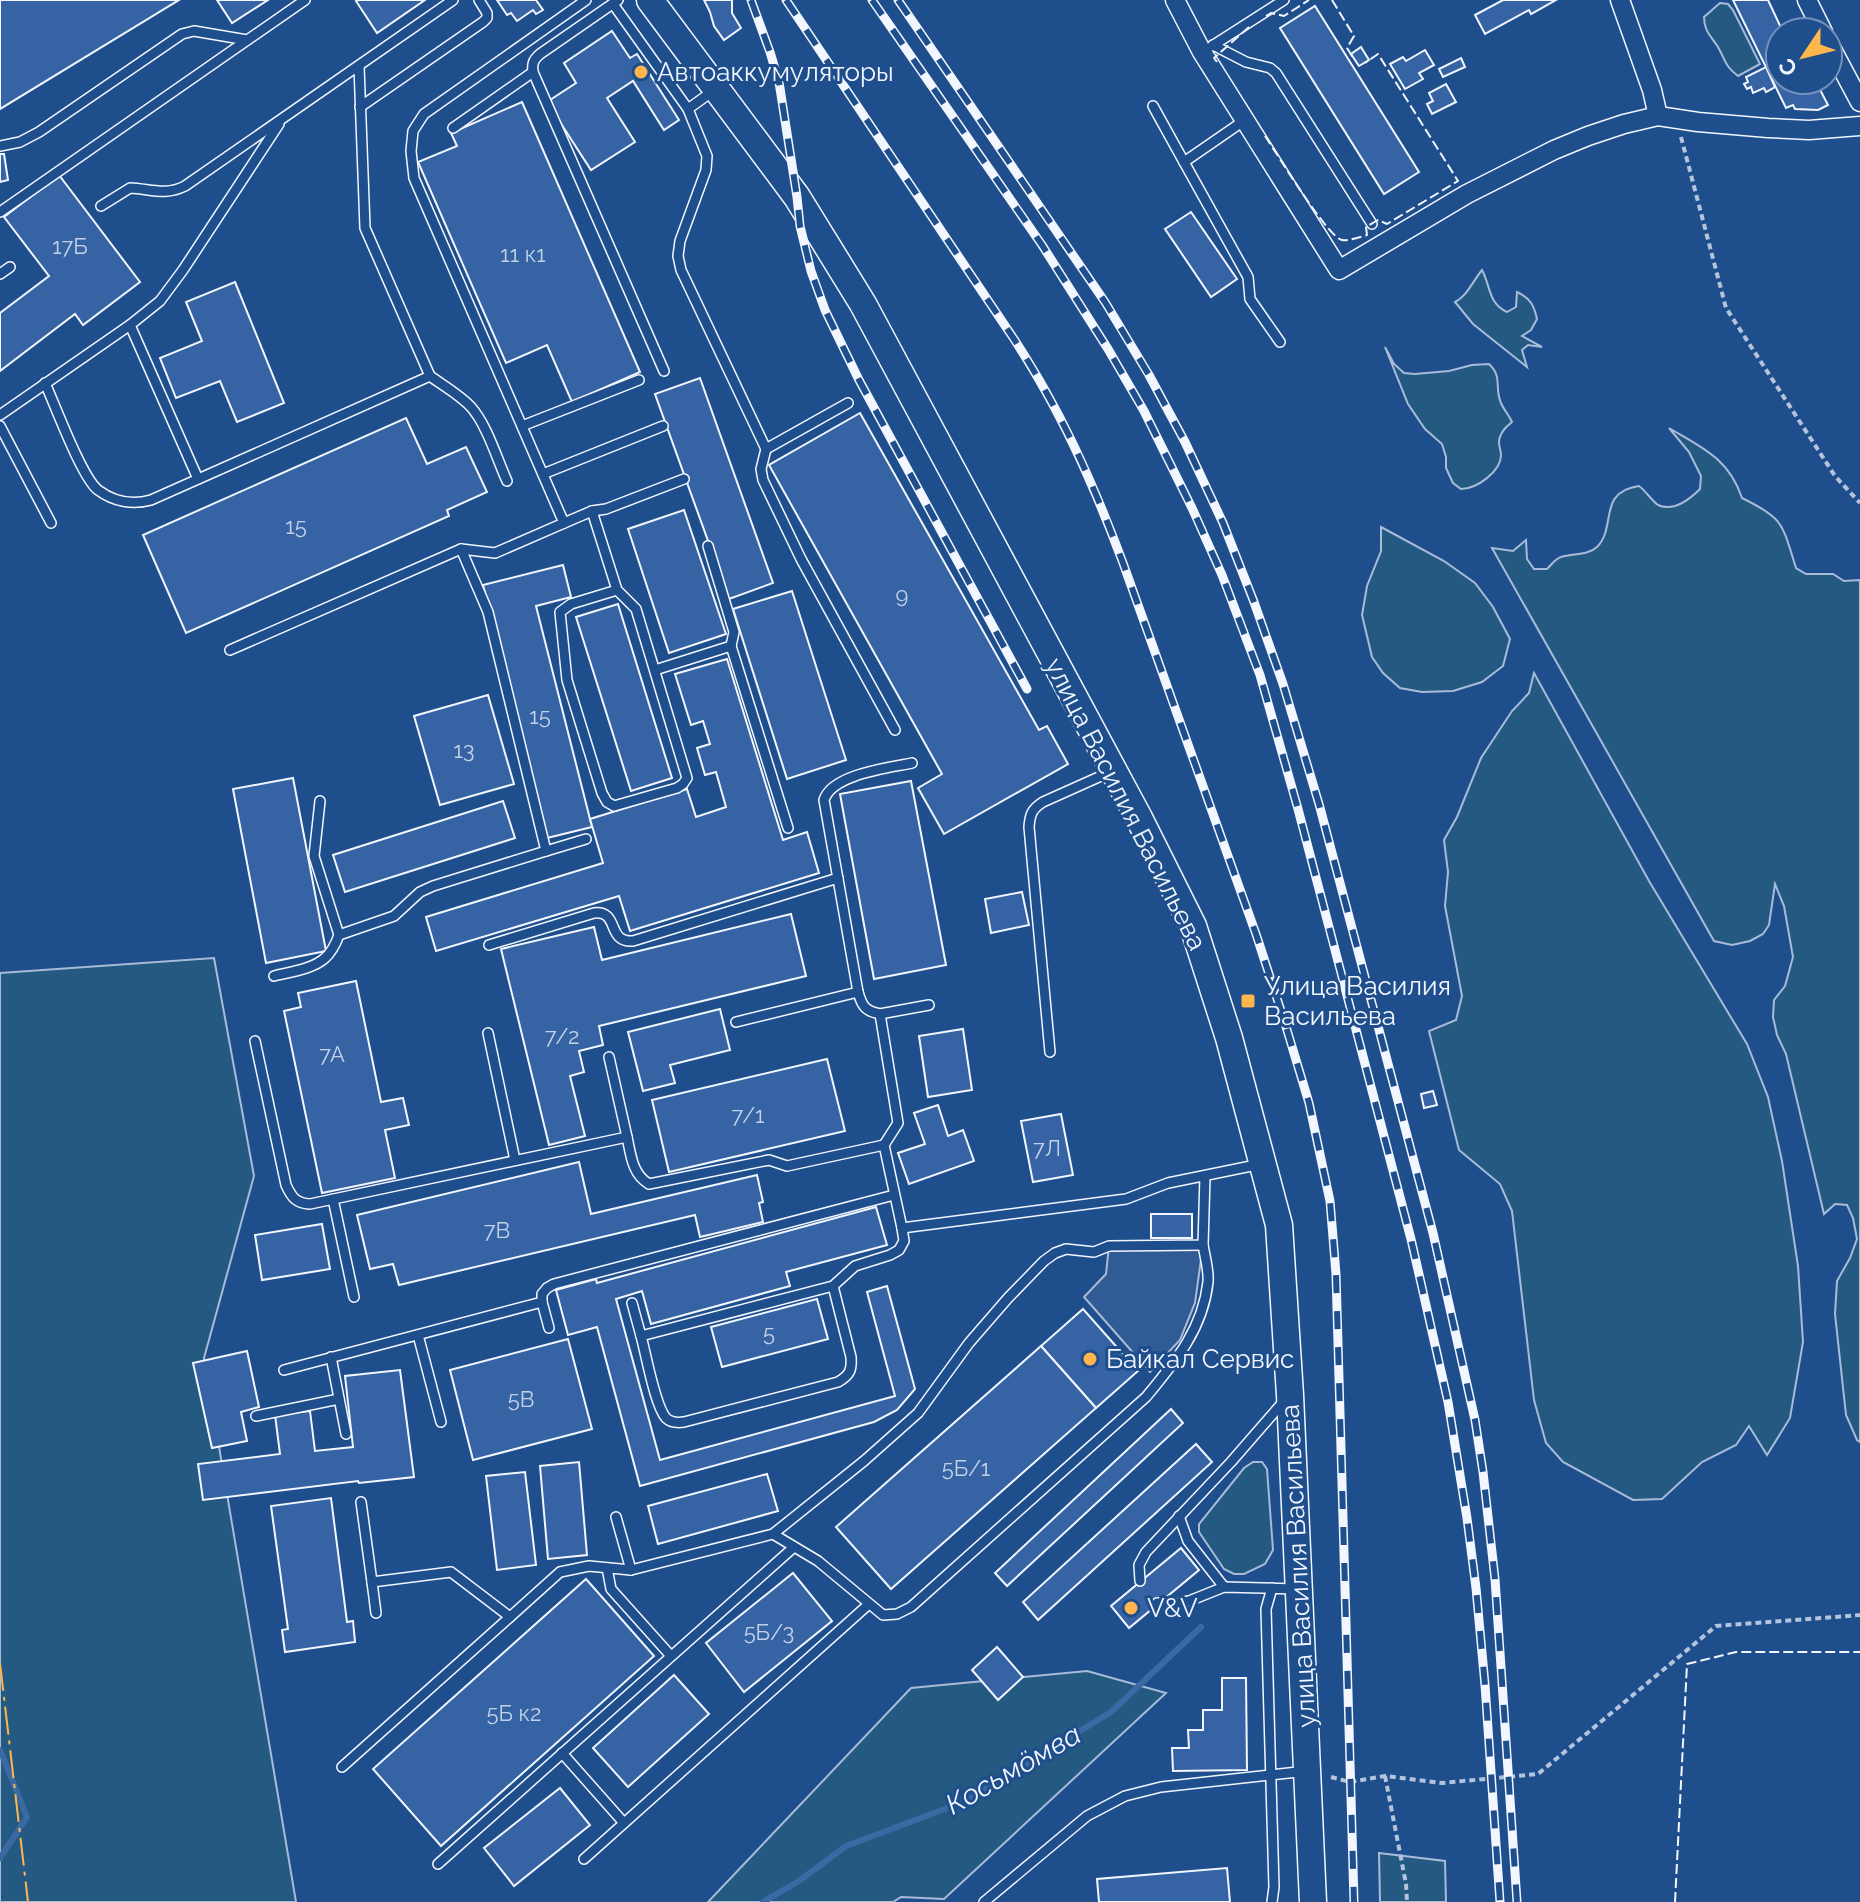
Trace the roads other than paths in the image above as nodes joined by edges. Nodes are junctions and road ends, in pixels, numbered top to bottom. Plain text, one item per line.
1 (305, 0) edge
2 (453, 0) edge
3 (479, 0) edge
4 (586, 0) edge
5 (650, 0) edge
6 (1175, 0) edge
7 (1284, 0) edge
8 (1620, 0) edge
9 (616, 2) edge
10 (247, 40) junction
11 (1208, 48) junction
12 (359, 66) junction
13 (533, 72) junction
14 (1844, 72) edge
15 (716, 89) junction
16 (1860, 102) edge
17 (1153, 106) dead end
18 (360, 107) junction
19 (688, 109) junction
20 (283, 118) junction
21 (1667, 118) junction
22 (1245, 120) junction
23 (1860, 126) edge
24 (453, 128) dead end
25 (0, 146) edge
26 (1184, 162) junction
27 (101, 206) dead end
28 (0, 212) edge
29 (1372, 224) dead end
30 (10, 267) dead end
31 (0, 274) edge
32 (130, 325) junction
33 (1280, 342) dead end
34 (664, 371) dead end
35 (430, 376) junction
36 (639, 380) dead end
37 (45, 383) junction
38 (848, 403) dead end
39 (0, 415) edge
40 (0, 426) edge
41 (522, 426) junction
42 (663, 426) dead end
43 (766, 449) junction
44 (543, 474) junction
45 (198, 479) junction
46 (684, 479) dead end
47 (507, 481) dead end
48 (592, 511) junction
49 (51, 523) dead end
50 (564, 523) junction
51 (708, 546) dead end
52 (461, 549) junction
53 (617, 590) junction
54 (731, 646) junction
55 (230, 650) dead end
56 (655, 670) junction
57 (895, 730) dead end
58 (912, 763) dead end
59 (1113, 771) junction
60 (320, 801) dead end
61 (788, 828) dead end
62 (586, 839) dead end
63 (546, 851) junction
64 (838, 878) junction
65 (339, 935) junction
66 (489, 945) dead end
67 (274, 976) dead end
68 (858, 992) junction
69 (929, 1005) dead end
70 (880, 1014) junction
71 (736, 1022) dead end
72 (488, 1033) dead end
73 (255, 1041) dead end
74 (1050, 1052) dead end
75 (609, 1057) dead end
76 (627, 1137) junction
77 (884, 1145) junction
78 (515, 1160) junction
79 (1264, 1163) junction
80 (1205, 1176) junction
81 (894, 1195) junction
82 (333, 1199) junction
83 (902, 1228) junction
84 (1203, 1245) junction
85 (833, 1286) junction
86 (354, 1297) dead end
87 (542, 1302) junction
88 (632, 1303) dead end
89 (549, 1328) dead end
90 (418, 1335) junction
91 (641, 1336) junction
92 (331, 1357) junction
93 (284, 1370) dead end
94 (1290, 1395) junction
95 (339, 1399) junction
96 (256, 1416) dead end
97 (441, 1422) dead end
98 (346, 1434) dead end
99 (361, 1502) dead end
100 (1179, 1516) junction
101 (616, 1517) dead end
102 (773, 1534) junction
103 (794, 1547) junction
104 (607, 1568) junction
105 (631, 1570) junction
106 (1140, 1581) dead end
107 (372, 1582) junction
108 (1224, 1587) junction
109 (1284, 1588) junction
110 (1157, 1603) dead end
111 (869, 1604) junction
112 (376, 1613) dead end
113 (510, 1617) junction
114 (671, 1656) junction
115 (562, 1753) junction
116 (342, 1767) dead end
117 (1308, 1771) junction
118 (1271, 1775) junction
119 (624, 1823) junction
120 (584, 1859) dead end
121 (438, 1864) dead end
122 (984, 1902) edge
123 (1272, 1902) edge
124 (1313, 1902) edge

1 - 10 lane
2 - 12 lane
3 - 18 lane
4 - 41 lane
5 - 15 main road, улица Василия Васильева
6 - 11 street
7 - 11 lane
8 - 21 street
9 - 13 lane
9 - 19 lane
10 - 25 lane
10 - 28 lane
11 - 22 street
11 - 29 lane
12 - 18 lane
12 - 20 lane
13 - 24 lane
13 - 34 lane
14 - 16 street
15 - 19 lane
15 - 59 main road, улица Василия Васильева
17 - 26 lane
18 - 35 lane
19 - 43 lane
20 - 27 lane
20 - 32 lane
21 - 22 street
21 - 23 street
22 - 26 lane
26 - 33 lane
30 - 31 lane
32 - 37 lane
32 - 45 lane
35 - 45 lane
35 - 47 lane
36 - 41 lane
37 - 39 lane
37 - 45 lane
38 - 43 lane
40 - 49 lane
41 - 44 lane
42 - 44 lane
43 - 57 lane
44 - 50 lane
46 - 48 lane
48 - 50 lane
48 - 53 lane
50 - 52 lane
51 - 54 lane
52 - 55 lane
52 - 63 lane
53 - 56 lane
53 - 56 lane
54 - 56 lane
54 - 61 lane
58 - 64 lane
59 - 74 lane
59 - 79 main road, улица Василия Васильева
60 - 65 lane
62 - 63 lane
63 - 65 lane
64 - 66 lane
64 - 68 lane
65 - 67 lane
68 - 70 lane
68 - 71 lane
69 - 70 lane
70 - 77 lane
72 - 78 lane
73 - 82 lane
75 - 76 lane
76 - 77 lane
76 - 78 lane
77 - 81 lane
78 - 82 lane
79 - 80 lane
79 - 94 main road, улица Василия Васильева
80 - 83 lane
80 - 84 lane
81 - 83 lane
81 - 87 lane
82 - 86 lane
83 - 85 lane
84 - 102 lane
84 - 111 lane
85 - 91 lane
85 - 91 lane
87 - 89 lane
87 - 90 lane
88 - 91 lane
90 - 92 lane
90 - 97 lane
92 - 93 lane
92 - 95 lane
94 - 100 lane
94 - 109 main road, улица Василия Васильева
95 - 96 lane
95 - 98 lane
99 - 107 lane
100 - 106 lane
100 - 108 lane
101 - 105 lane
102 - 103 lane
102 - 105 lane
103 - 111 lane
103 - 114 lane
104 - 105 lane
104 - 113 lane
104 - 114 lane
107 - 112 lane
107 - 113 lane
108 - 109 lane
108 - 110 lane
109 - 117 main road, улица Василия Васильева
109 - 118 lane
111 - 119 lane
113 - 116 lane
114 - 115 lane
115 - 119 lane
115 - 121 lane
117 - 118 lane
117 - 124 main road, улица Василия Васильева
118 - 122 lane
118 - 123 lane
119 - 120 lane

